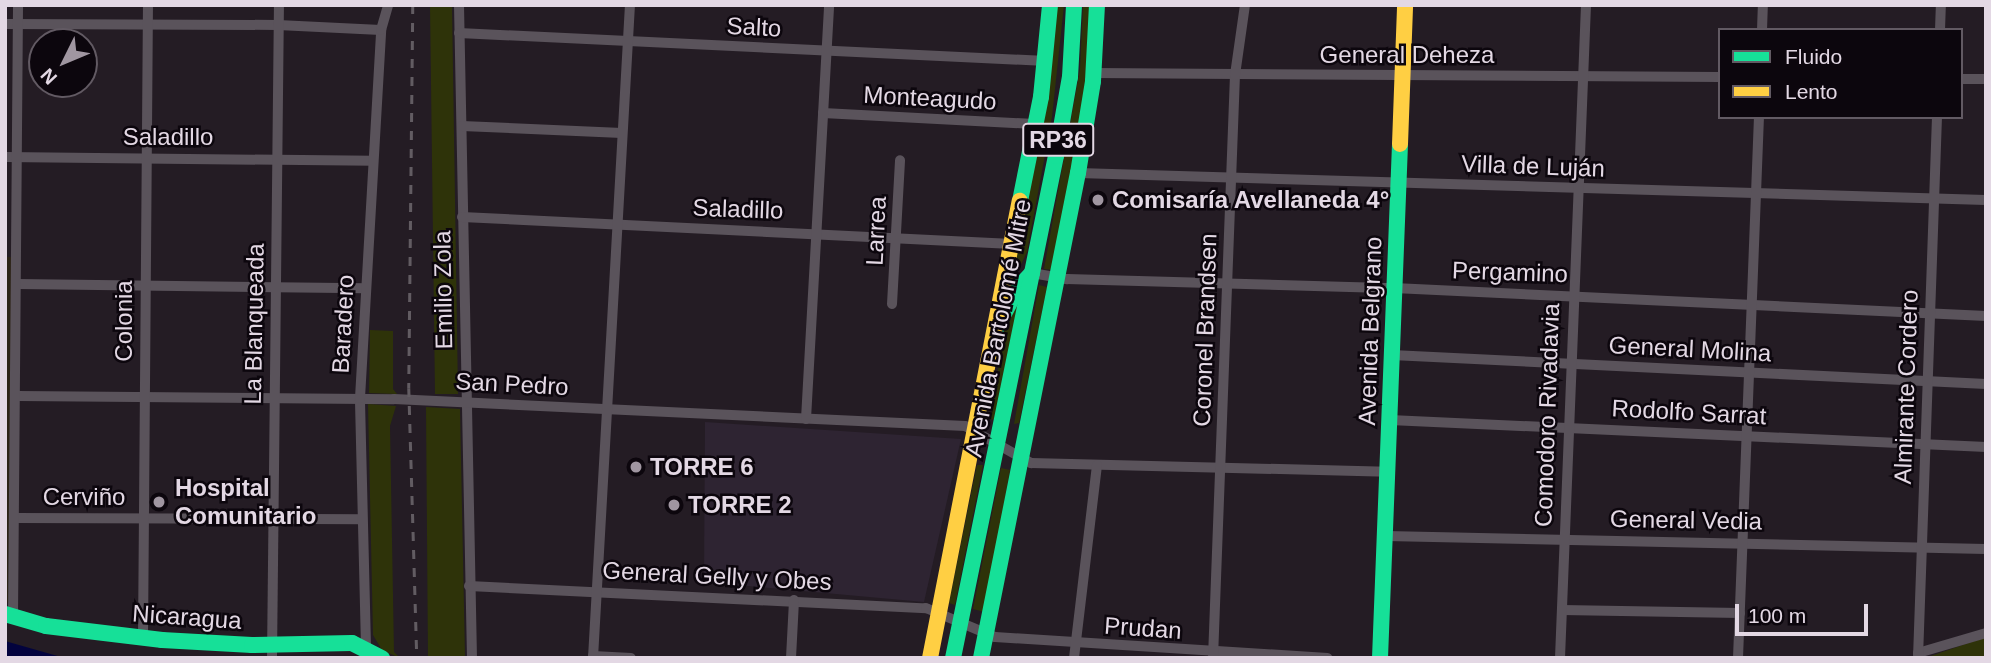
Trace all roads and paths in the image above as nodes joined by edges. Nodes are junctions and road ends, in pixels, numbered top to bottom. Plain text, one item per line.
1 (18, 5) edge
2 (148, 5) edge
3 (279, 5) edge
4 (388, 5) edge
5 (459, 5) edge
6 (630, 5) edge
7 (830, 5) edge
8 (1050, 5) edge
9 (1074, 5) edge
10 (1097, 5) edge
11 (1245, 5) edge
12 (1405, 5) edge
13 (1586, 5) edge
14 (1763, 5) edge
15 (1941, 5) edge
16 (5, 24) edge
17 (18, 24) junction
18 (148, 25) junction
19 (278, 25) junction
20 (1762, 28) edge
21 (1940, 28) edge
22 (381, 30) junction
23 (460, 33) junction
24 (627, 42) junction
25 (827, 52) junction
26 (1046, 61) junction
27 (1093, 73) junction
28 (1235, 75) junction
29 (1402, 76) junction
30 (1584, 77) junction
31 (1718, 77) edge
32 (1963, 79) edge
33 (1986, 79) edge
34 (823, 113) junction
35 (1759, 119) edge
36 (1937, 119) edge
37 (1035, 124) junction
38 (462, 126) junction
39 (622, 133) junction
40 (5, 157) edge
41 (18, 157) junction
42 (146, 158) junction
43 (278, 158) junction
44 (900, 160) dead end
45 (373, 162) junction
46 (1078, 173) junction
47 (1232, 179) junction
48 (1398, 183) junction
49 (1579, 188) junction
50 (1755, 194) junction
51 (1935, 198) junction
52 (1986, 200) edge
53 (462, 217) junction
54 (618, 226) junction
55 (817, 233) junction
56 (897, 238) junction
57 (1012, 244) junction
58 (5, 251) edge
59 (18, 251) junction
60 (1032, 273) junction
61 (1059, 277) junction
62 (18, 284) junction
63 (1227, 284) junction
64 (145, 285) junction
65 (275, 286) junction
66 (365, 288) junction
67 (1394, 288) junction
68 (1573, 296) junction
69 (892, 304) dead end
70 (1752, 305) junction
71 (1930, 314) junction
72 (1986, 316) edge
73 (996, 329) junction
74 (1392, 355) junction
75 (1570, 364) junction
76 (1750, 373) junction
77 (1926, 381) junction
78 (1986, 384) edge
79 (18, 396) junction
80 (273, 397) junction
81 (145, 398) junction
82 (360, 398) junction
83 (466, 403) junction
84 (608, 410) junction
85 (806, 419) junction
86 (1390, 420) junction
87 (1567, 427) junction
88 (977, 430) junction
89 (1746, 436) junction
90 (998, 444) junction
91 (1924, 444) junction
92 (1986, 447) edge
93 (1019, 460) junction
94 (1097, 465) junction
95 (1220, 468) junction
96 (1387, 472) junction
97 (15, 518) junction
98 (145, 518) junction
99 (362, 519) junction
100 (271, 520) junction
101 (1385, 536) junction
102 (1563, 538) junction
103 (1743, 542) junction
104 (1920, 545) junction
105 (1986, 549) edge
106 (469, 586) junction
107 (596, 591) junction
108 (794, 600) junction
109 (1562, 610) junction
110 (939, 611) junction
111 (1740, 614) junction
112 (9, 615) edge
113 (960, 620) junction
114 (1986, 633) edge
115 (986, 634) junction
116 (144, 638) junction
117 (1076, 644) junction
118 (271, 651) edge
119 (373, 653) edge
120 (1213, 656) edge
121 (1918, 656) edge
122 (593, 657) edge
123 (472, 658) edge
124 (631, 658) edge
125 (791, 658) edge
126 (930, 658) edge
127 (953, 658) edge
128 (981, 658) edge
129 (1074, 658) edge
130 (1327, 658) edge
131 (1380, 658) edge
132 (1560, 658) edge
133 (1738, 658) edge

1 - 17 street
2 - 18 street, Colonia
3 - 19 street, La Blanqueada
4 - 22 street, Baradero
5 - 23 street, Emilio Zola
6 - 24 street
7 - 25 street
8 - 26 street, Avenida Bartolomé Mitre
9 - 60 street, Avenida Bartolomé Mitre / RP36
10 - 27 street, Avenida Bartolomé Mitre
11 - 28 street, Coronel Brandsen
12 - 29 street, Avenida Belgrano
13 - 30 street, Comodoro Rivadavia
14 - 20 street
15 - 21 street
16 - 17 street
17 - 18 street
17 - 41 street
18 - 19 street
18 - 42 street, Colonia
19 - 22 street
19 - 43 street, La Blanqueada
22 - 45 street, Baradero
23 - 24 street, Salto
23 - 38 street, Emilio Zola
24 - 25 street, Salto
24 - 39 street
25 - 26 street, Salto
25 - 34 street
26 - 37 street, Avenida Bartolomé Mitre
27 - 28 street, General Deheza
27 - 46 street, Avenida Bartolomé Mitre
28 - 29 street, General Deheza
28 - 47 street, Coronel Brandsen
29 - 30 street, General Deheza
29 - 48 street, Avenida Belgrano
30 - 31 street, General Deheza
30 - 49 street, Comodoro Rivadavia
32 - 33 street
34 - 37 street, Monteagudo
34 - 55 street
35 - 50 street
36 - 51 street, Almirante Cordero
37 - 57 street, Avenida Bartolomé Mitre
38 - 39 street
38 - 53 street, Emilio Zola
39 - 54 street
40 - 41 street, Saladillo
41 - 42 street, Saladillo
41 - 59 street
42 - 43 street, Saladillo
42 - 64 street, Colonia
43 - 45 street, Saladillo
43 - 65 street, La Blanqueada
44 - 56 street, Larrea
45 - 66 street, Baradero
46 - 47 street, Villa de Luján
46 - 61 street, Avenida Bartolomé Mitre
47 - 48 street, Villa de Luján
47 - 63 street, Coronel Brandsen
48 - 49 street, Villa de Luján
48 - 67 street, Avenida Belgrano
49 - 50 street, Villa de Luján
49 - 68 street, Comodoro Rivadavia
50 - 51 street, Villa de Luján
50 - 70 street
51 - 52 street, Villa de Luján
51 - 71 street, Almirante Cordero
53 - 54 street, Saladillo
53 - 83 street, Emilio Zola
54 - 55 street, Saladillo
54 - 84 street
55 - 56 street, Saladillo
55 - 85 street
56 - 57 street, Saladillo
56 - 69 street, Larrea
57 - 73 street, Avenida Bartolomé Mitre
58 - 59 street
59 - 62 street
60 - 61 street, Pergamino
60 - 73 street
60 - 90 street, Avenida Bartolomé Mitre / RP36
61 - 63 street, Pergamino
61 - 93 street, Avenida Bartolomé Mitre
62 - 64 street
62 - 79 street
63 - 67 street, Pergamino
63 - 95 street, Coronel Brandsen
64 - 65 street
64 - 81 street, Colonia
65 - 66 street
65 - 80 street, La Blanqueada
66 - 82 street, Baradero
67 - 68 street, Pergamino
67 - 74 street, Avenida Belgrano
68 - 70 street, Pergamino
68 - 75 street, Comodoro Rivadavia
70 - 71 street, Pergamino
70 - 76 street
71 - 72 street, Pergamino
71 - 77 street, Almirante Cordero
73 - 88 street, Avenida Bartolomé Mitre
74 - 75 street, General Molina
74 - 86 street, Avenida Belgrano
75 - 76 street, General Molina
75 - 87 street, Comodoro Rivadavia
76 - 77 street, General Molina
76 - 89 street
77 - 78 street, General Molina
77 - 91 street, Almirante Cordero
79 - 81 street, San Pedro
79 - 97 street
80 - 81 street, San Pedro
80 - 82 street, San Pedro
80 - 100 street, La Blanqueada
81 - 98 street, Colonia
82 - 83 street, San Pedro
82 - 99 street, Baradero
83 - 84 street, San Pedro
83 - 106 street, Emilio Zola
84 - 85 street, San Pedro
84 - 107 street
85 - 88 street, San Pedro
86 - 87 street, Rodolfo Sarrat
86 - 96 street, Avenida Belgrano
87 - 89 street, Rodolfo Sarrat
87 - 102 street, Comodoro Rivadavia
88 - 90 street
88 - 110 street, Avenida Bartolomé Mitre
89 - 91 street, Rodolfo Sarrat
89 - 103 street
90 - 93 street
90 - 113 street, Avenida Bartolomé Mitre / RP36
91 - 92 street, Rodolfo Sarrat
91 - 104 street, Almirante Cordero
93 - 94 street
93 - 115 street, Avenida Bartolomé Mitre
94 - 95 street
94 - 117 street
95 - 96 street
95 - 120 street, Coronel Brandsen
96 - 101 street, Avenida Belgrano
97 - 98 street, Cerviño
97 - 112 street
98 - 100 street, Cerviño
98 - 116 street, Colonia
99 - 100 street, Cerviño
99 - 119 street, Baradero
100 - 118 street, La Blanqueada
101 - 102 street, General Vedia
101 - 131 street, Avenida Belgrano
102 - 103 street, General Vedia
102 - 109 street, Comodoro Rivadavia
103 - 104 street, General Vedia
103 - 111 street
104 - 105 street, General Vedia
104 - 121 street, Almirante Cordero
106 - 107 street, General Gelly y Obes
106 - 123 street, Emilio Zola
107 - 108 street, General Gelly y Obes
107 - 122 street
108 - 110 street, General Gelly y Obes
108 - 125 street
109 - 111 street
109 - 132 street, Comodoro Rivadavia
110 - 113 street, General Gelly y Obes
110 - 126 street, Avenida Bartolomé Mitre
111 - 133 street
112 - 116 street, Nicaragua
113 - 115 street, Prudan
113 - 127 street, Avenida Bartolomé Mitre / RP36
114 - 121 street
115 - 117 street, Prudan
115 - 128 street, Avenida Bartolomé Mitre
116 - 118 street, Nicaragua
117 - 120 street, Prudan
117 - 129 street
118 - 119 street, Nicaragua
120 - 130 street, Prudan
122 - 124 street

